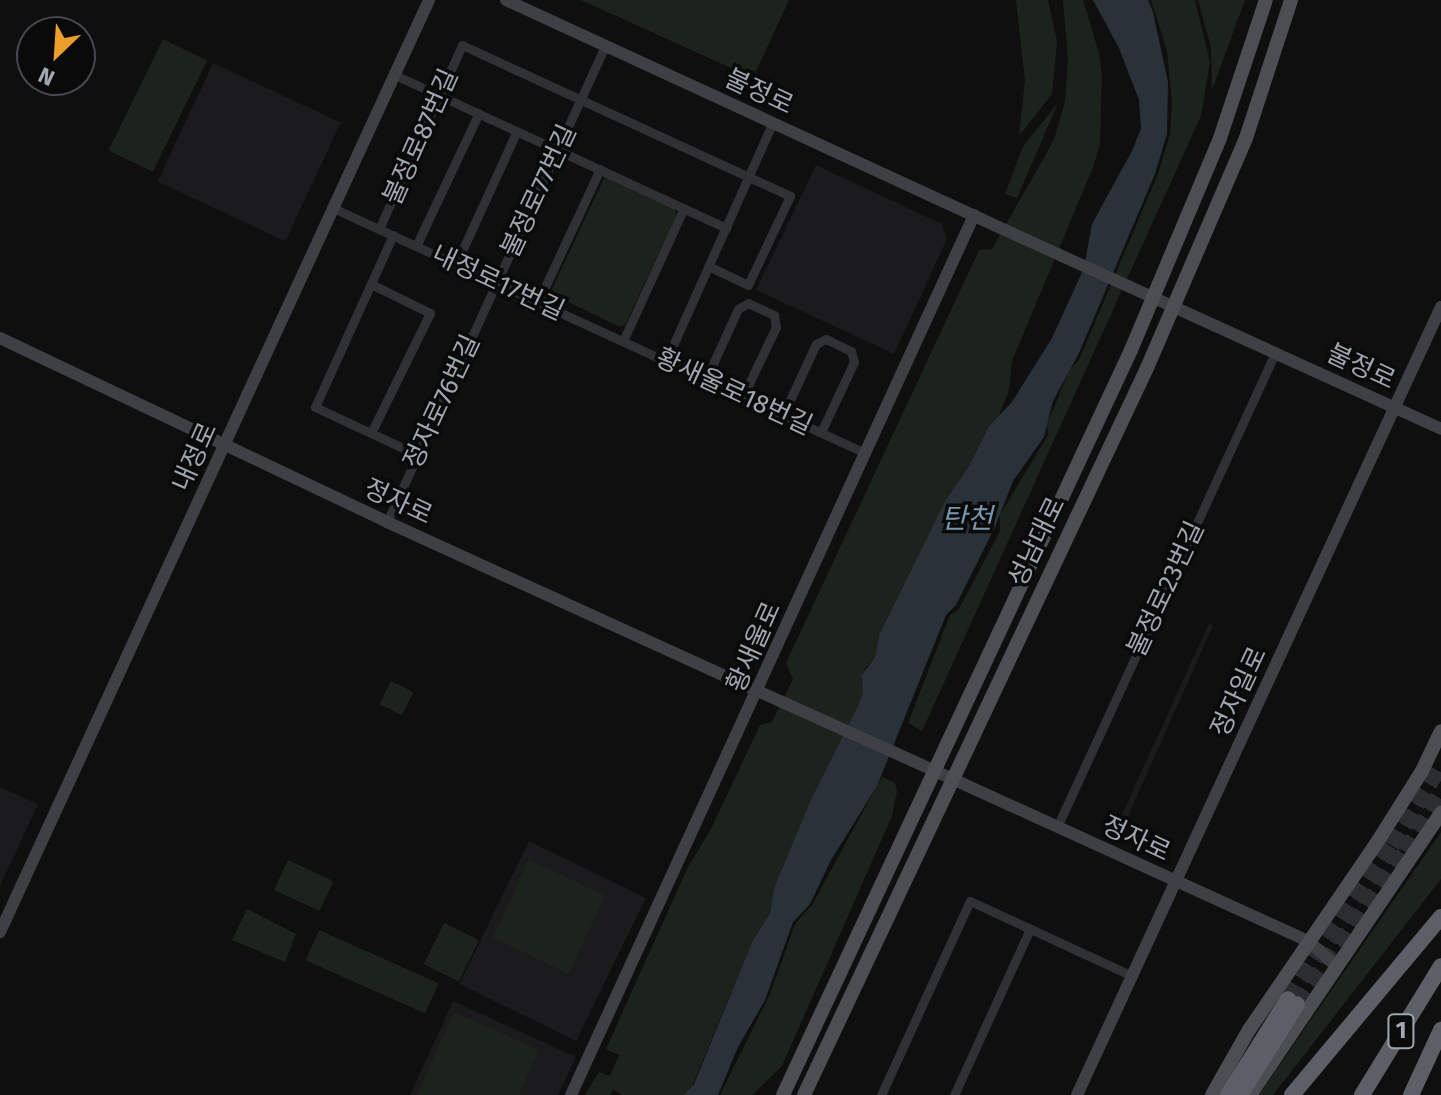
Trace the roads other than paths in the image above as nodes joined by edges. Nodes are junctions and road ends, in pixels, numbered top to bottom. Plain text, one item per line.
1 (429, 0) edge
2 (506, 0) edge
3 (1266, 0) edge
4 (1291, 0) edge
5 (462, 45) joint
6 (605, 46) junction
7 (395, 75) junction
8 (440, 95) junction
9 (581, 99) junction
10 (479, 113) junction
11 (773, 122) junction
12 (517, 131) junction
13 (558, 150) junction
14 (600, 169) junction
15 (748, 177) junction
16 (331, 207) junction
17 (684, 208) junction
18 (974, 215) junction
19 (726, 228) junction
20 (379, 229) junction
21 (393, 235) junction
22 (416, 246) junction
23 (456, 264) junction
24 (708, 266) junction
25 (497, 283) junction
26 (371, 284) junction
27 (1153, 297) junction
28 (538, 302) junction
29 (1173, 306) junction
30 (1441, 307) edge
31 (602, 331) joint
32 (0, 338) edge
33 (623, 341) junction
34 (1276, 351) junction
35 (666, 361) junction
36 (706, 379) junction
37 (743, 396) junction
38 (1394, 406) junction
39 (783, 415) junction
40 (1441, 429) edge
41 (821, 432) junction
42 (371, 433) junction
43 (225, 443) junction
44 (865, 453) junction
45 (418, 455) junction
46 (387, 522) junction
47 (759, 691) junction
48 (1441, 731) edge
49 (933, 770) junction
50 (951, 778) junction
51 (1441, 813) edge
52 (1057, 827) junction
53 (1176, 881) junction
54 (1441, 917) edge
55 (1030, 929) junction
56 (0, 932) edge
57 (1308, 941) junction
58 (1336, 965) junction
59 (1441, 966) edge
60 (1132, 976) junction
61 (1441, 1030) edge
62 (571, 1095) edge
63 (783, 1095) edge
64 (804, 1095) edge
65 (881, 1095) edge
66 (954, 1095) edge
67 (1077, 1095) edge
68 (1212, 1095) edge
69 (1228, 1095) edge
70 (1240, 1095) edge
71 (1250, 1095) edge
72 (1292, 1095) edge
73 (1362, 1095) edge
74 (1411, 1095) edge

1 - 7 street, 내정로
2 - 6 street, 불정로
3 - 27 main road, 성남대로
4 - 29 main road, 성남대로
5 - 8 street, 불정로87번길
5 - 9 street, 불정로77번길
6 - 9 street, 불정로77번길
6 - 11 street, 불정로
7 - 8 street
7 - 16 street, 내정로
8 - 10 street
8 - 20 street, 불정로87번길
9 - 13 street, 불정로77번길
9 - 15 street
10 - 12 street
10 - 22 street
11 - 15 street
11 - 18 street, 불정로
12 - 13 street
12 - 23 street
13 - 14 street
13 - 25 street, 불정로77번길
14 - 17 street
14 - 28 street
15 - 19 street
15 - 24 street
16 - 20 street, 내정로17번길
16 - 43 street, 내정로
17 - 19 street
17 - 33 street
18 - 27 street, 불정로, bridge
18 - 44 street, 황새울로
19 - 24 street
20 - 21 street, 내정로17번길
21 - 22 street, 내정로17번길
21 - 26 street
22 - 23 street, 내정로17번길
23 - 25 street, 내정로17번길
24 - 35 street
25 - 28 street, 내정로17번길
25 - 45 street, 정자로76번길
26 - 42 street
26 - 42 street
27 - 29 street, 불정로
27 - 49 main road, 성남대로
28 - 31 street, 내정로17번길
29 - 34 street, 불정로
29 - 50 main road, 성남대로
30 - 38 street, 정자일로
31 - 33 street, 황새울로18번길
32 - 43 street, 정자로
33 - 35 street, 황새울로18번길
34 - 38 street, 불정로
34 - 52 street, 불정로23번길
35 - 36 street, 황새울로18번길
36 - 37 street, 황새울로18번길
36 - 37 street
37 - 39 street, 황새울로18번길
38 - 40 street, 불정로
38 - 53 street, 정자일로
39 - 41 street, 황새울로18번길
39 - 41 street
41 - 44 street, 황새울로18번길
42 - 45 street
43 - 46 street, 정자로
43 - 56 street, 내정로
44 - 47 street, 황새울로
45 - 46 street, 정자로76번길
46 - 47 street, 정자로
47 - 49 street, 정자로, bridge
47 - 62 street, 황새울로
48 - 57 main road
49 - 50 street, 정자로
49 - 63 main road, 성남대로
50 - 52 street, 정자로
50 - 64 main road, 성남대로
51 - 58 main road
52 - 53 street, 정자로
53 - 57 street, 정자로
53 - 60 street, 정자일로
54 - 72 highway
55 - 60 street
55 - 65 street
55 - 66 street
57 - 58 street, 정자로
57 - 68 main road
58 - 71 main road
59 - 73 highway, 1
60 - 67 street, 정자일로
61 - 74 highway, 1
69 - 70 highway

